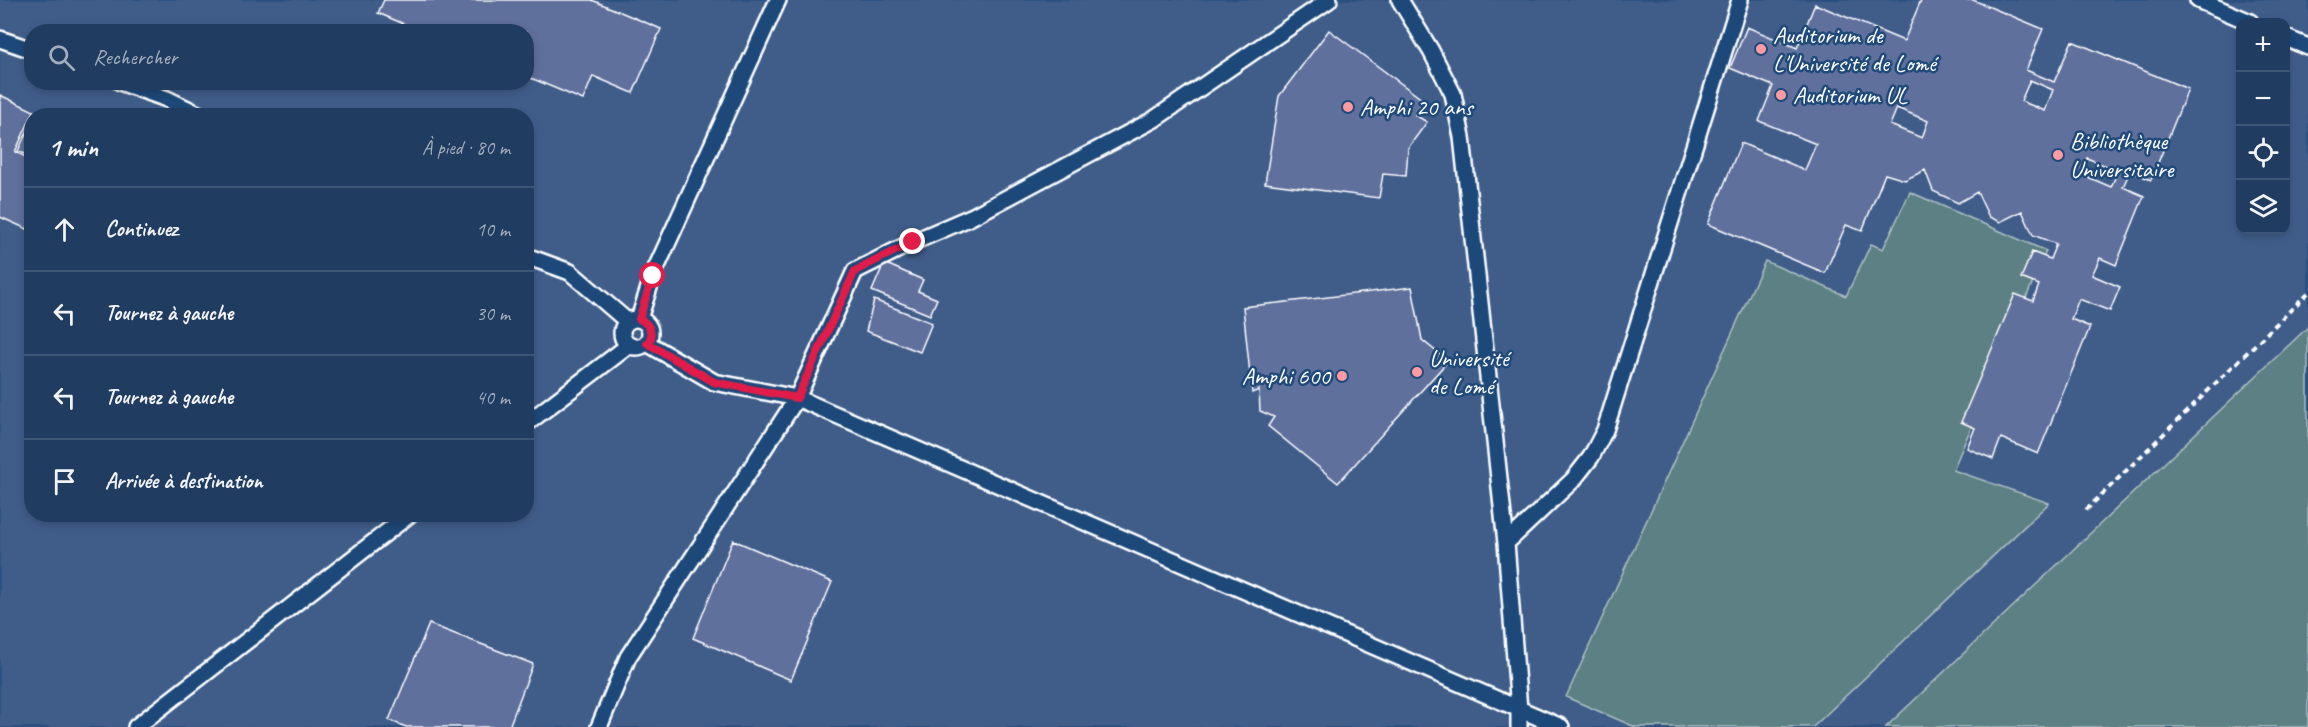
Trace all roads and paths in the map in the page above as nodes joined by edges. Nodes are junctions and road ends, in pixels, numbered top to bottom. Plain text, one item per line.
1 (778, 0) edge
2 (1329, 0) edge
3 (1400, 0) edge
4 (1740, 0) edge
5 (2198, 0) edge
6 (2241, 18) edge
7 (0, 39) edge
8 (2290, 40) edge
9 (2308, 47) edge
10 (24, 48) edge
11 (142, 90) edge
12 (185, 108) edge
13 (534, 259) edge
14 (2308, 293) edge
15 (633, 320) junction
16 (647, 343) junction
17 (628, 346) junction
18 (797, 398) junction
19 (534, 418) edge
20 (2086, 510) dead end
21 (400, 522) edge
22 (1506, 543) junction
23 (1519, 710) junction
24 (136, 727) edge
25 (599, 727) edge
26 (1519, 727) edge
27 (1561, 727) edge

1 - 15 lane
2 - 18 lane
3 - 22 lane
4 - 22 lane
5 - 6 lane
7 - 10 lane
8 - 9 lane
11 - 12 lane
13 - 15 lane
14 - 20 path
15 - 16 lane
15 - 17 lane
16 - 17 lane
16 - 18 lane
17 - 19 lane
18 - 23 lane
18 - 25 lane
21 - 24 lane
22 - 23 lane
23 - 26 lane
23 - 27 lane

